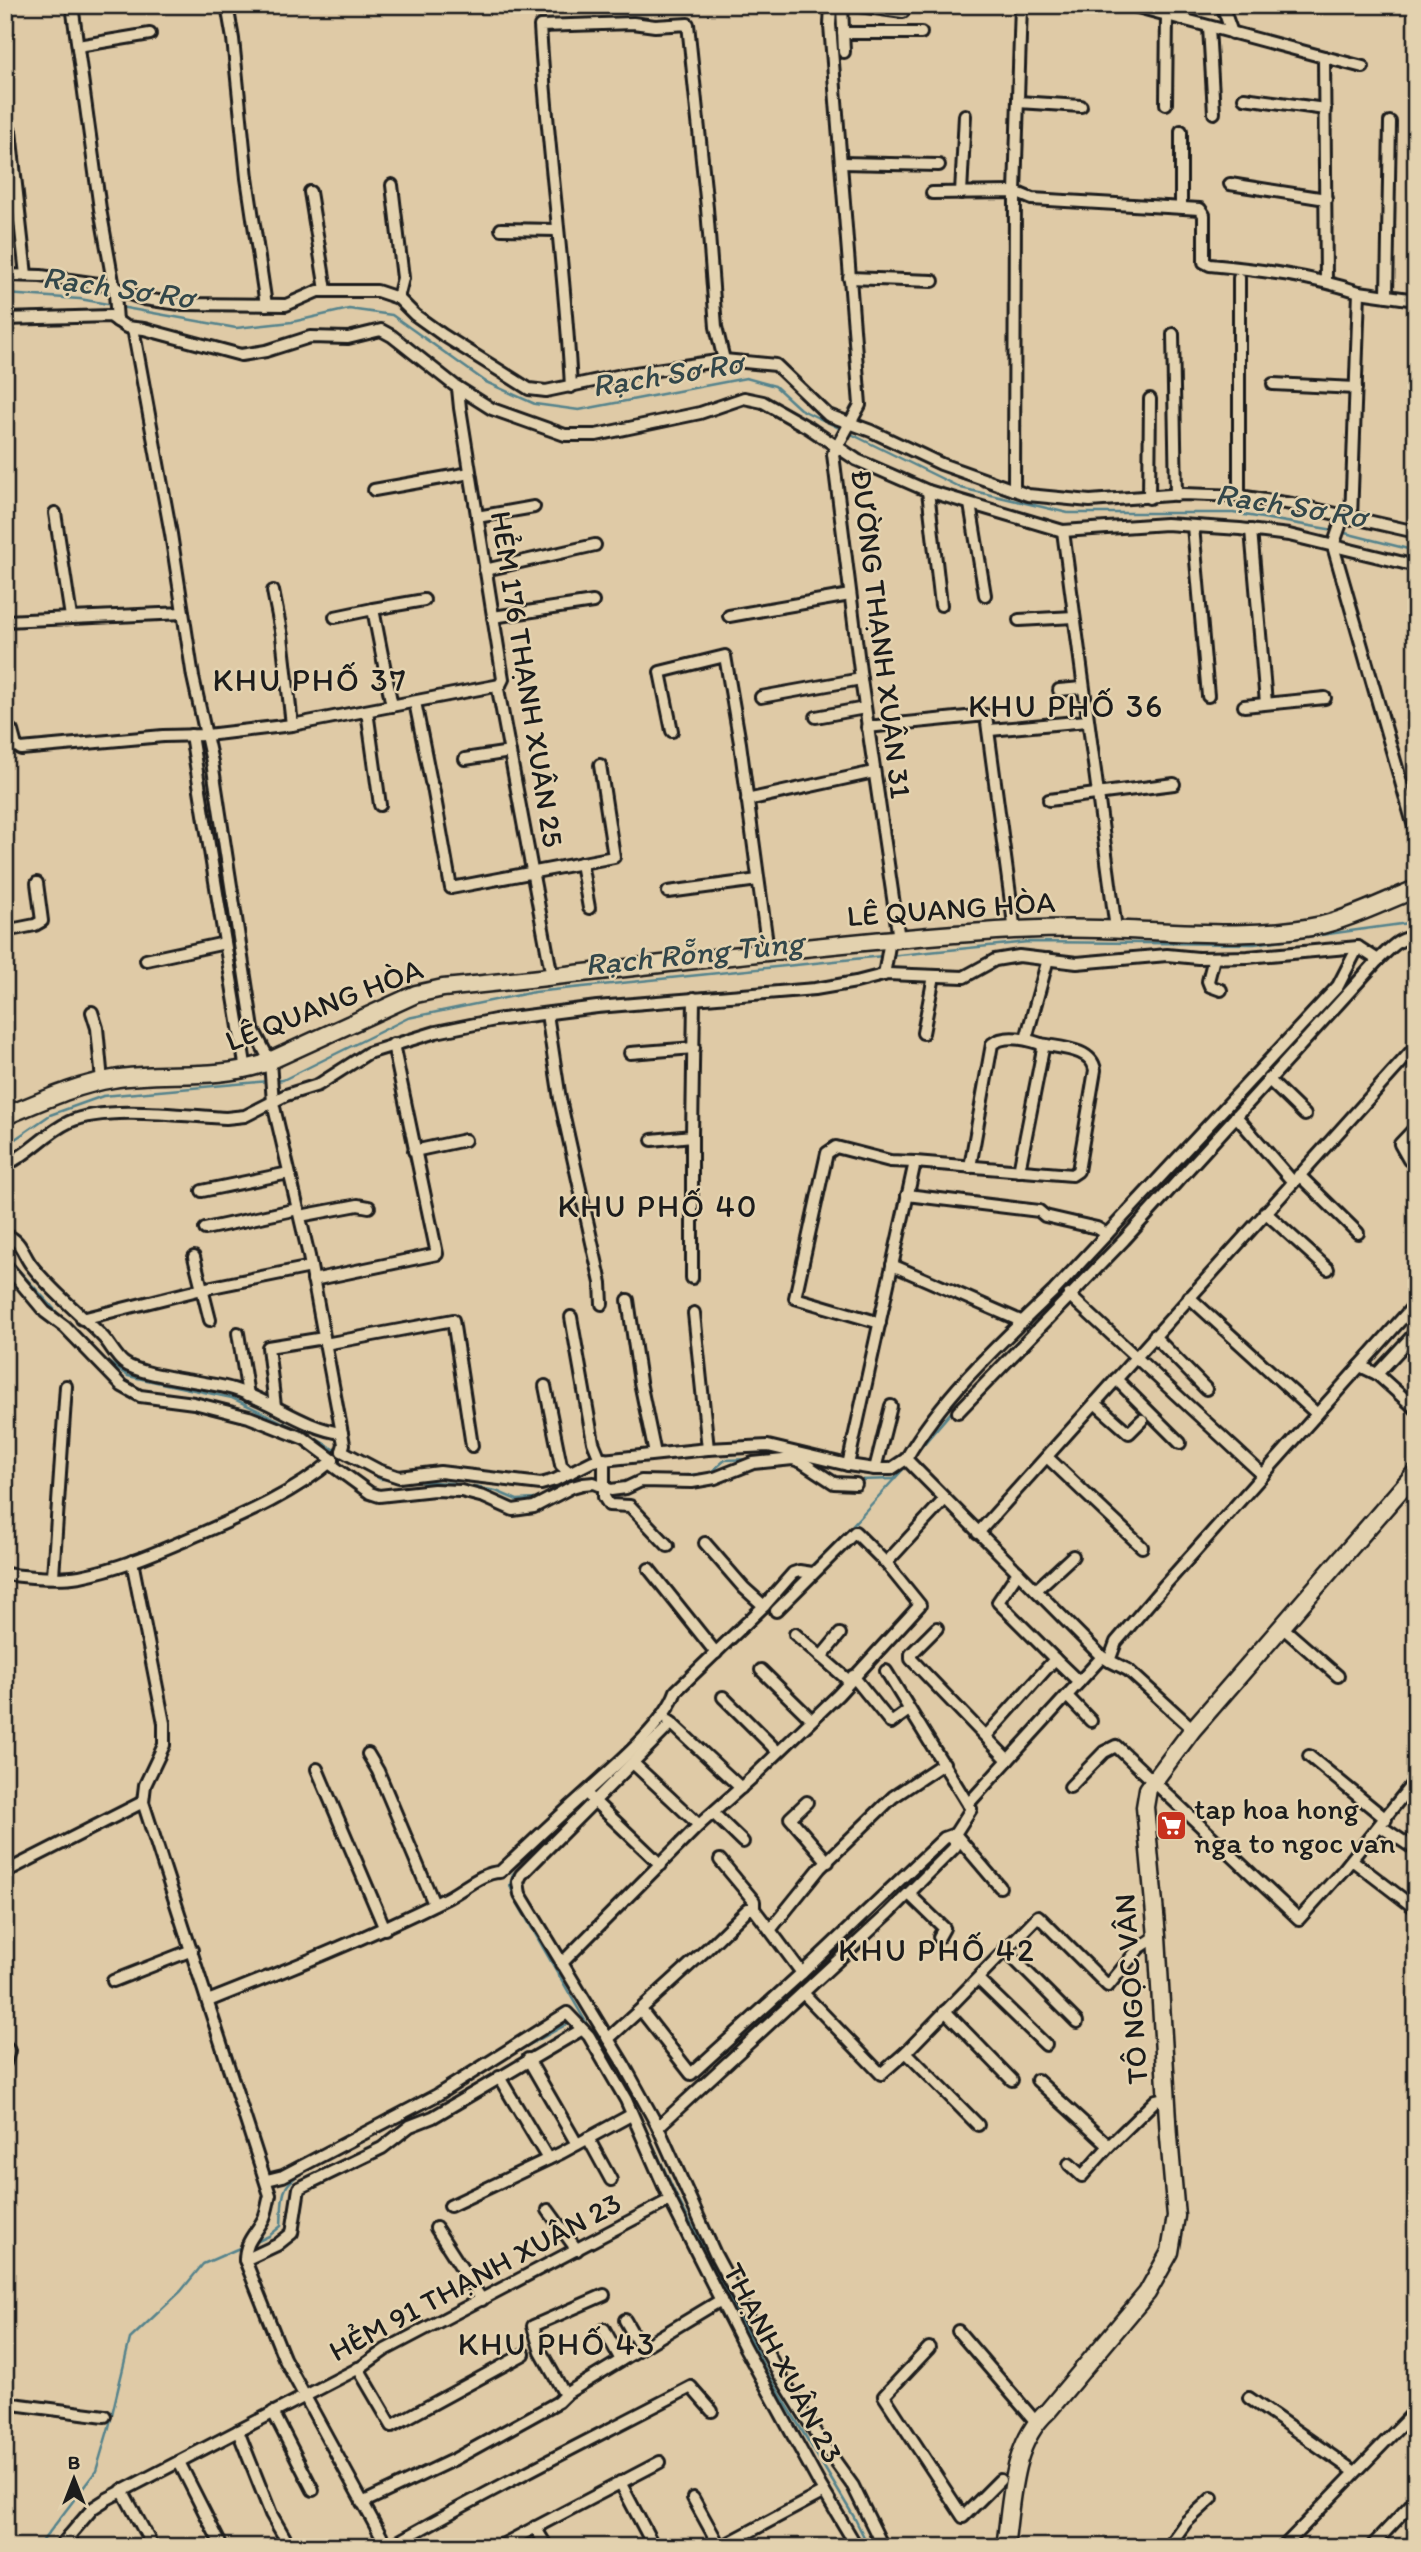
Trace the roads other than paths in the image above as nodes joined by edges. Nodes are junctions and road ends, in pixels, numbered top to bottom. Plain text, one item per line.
1 (72, 5) edge
2 (227, 5) edge
3 (831, 5) edge
4 (842, 5) edge
5 (852, 5) edge
6 (1021, 5) edge
7 (1130, 5) edge
8 (1222, 5) edge
9 (903, 12) dead end
10 (1167, 15) junction
11 (1209, 27) junction
12 (843, 33) junction
13 (921, 33) dead end
14 (1232, 33) junction
15 (150, 34) dead end
16 (78, 46) junction
17 (844, 52) dead end
18 (1324, 57) junction
19 (1363, 68) dead end
20 (1244, 98) dead end
21 (1018, 102) junction
22 (1166, 104) dead end
23 (1081, 106) dead end
24 (1325, 109) junction
25 (1214, 113) dead end
26 (965, 114) dead end
27 (1390, 122) dead end
28 (10, 131) dead end
29 (1181, 131) dead end
30 (841, 163) junction
31 (939, 165) dead end
32 (10, 177) edge
33 (1230, 184) dead end
34 (392, 185) dead end
35 (310, 192) dead end
36 (961, 192) junction
37 (1015, 192) junction
38 (932, 193) dead end
39 (1326, 200) junction
40 (1181, 206) junction
41 (501, 229) dead end
42 (558, 230) junction
43 (5, 275) edge
44 (26, 275) junction
45 (849, 278) junction
46 (1239, 278) dead end
47 (933, 281) dead end
48 (1326, 281) junction
49 (114, 289) junction
50 (326, 290) junction
51 (1359, 292) junction
52 (1387, 296) junction
53 (398, 298) junction
54 (1416, 300) edge
55 (266, 305) junction
56 (117, 318) junction
57 (5, 319) edge
58 (134, 328) junction
59 (1173, 334) dead end
60 (724, 360) junction
61 (1273, 384) dead end
62 (570, 387) junction
63 (458, 388) junction
64 (1356, 388) junction
65 (1150, 398) dead end
66 (850, 425) junction
67 (836, 446) junction
68 (470, 473) junction
69 (374, 490) dead end
70 (1014, 490) junction
71 (928, 491) junction
72 (1176, 495) junction
73 (1239, 496) junction
74 (1149, 498) junction
75 (970, 504) junction
76 (534, 507) dead end
77 (55, 513) dead end
78 (477, 517) junction
79 (1347, 518) junction
80 (1193, 526) junction
81 (1251, 530) junction
82 (1063, 531) junction
83 (1416, 532) edge
84 (595, 545) dead end
85 (1333, 546) junction
86 (1416, 566) edge
87 (485, 570) junction
88 (273, 591) dead end
89 (850, 595) junction
90 (985, 595) dead end
91 (425, 600) dead end
92 (593, 602) dead end
93 (942, 605) dead end
94 (373, 609) junction
95 (183, 613) junction
96 (729, 616) dead end
97 (71, 617) junction
98 (335, 617) dead end
99 (493, 617) junction
100 (1074, 617) junction
101 (1019, 620) dead end
102 (5, 621) edge
103 (861, 679) junction
104 (500, 685) junction
105 (1082, 688) junction
106 (1059, 690) dead end
107 (1208, 696) dead end
108 (761, 697) dead end
109 (1325, 698) dead end
110 (415, 702) junction
111 (1266, 703) junction
112 (392, 706) junction
113 (1244, 706) dead end
114 (865, 708) junction
115 (367, 711) junction
116 (816, 717) dead end
117 (1087, 721) junction
118 (292, 725) junction
119 (5, 727) edge
120 (867, 727) junction
121 (990, 730) junction
122 (672, 731) dead end
123 (191, 735) junction
124 (206, 735) junction
125 (510, 752) junction
126 (465, 759) dead end
127 (600, 765) dead end
128 (874, 772) junction
129 (1174, 783) dead end
130 (1097, 794) junction
131 (747, 800) junction
132 (1049, 800) dead end
133 (380, 805) dead end
134 (1416, 834) edge
135 (582, 863) junction
136 (532, 872) junction
137 (758, 880) junction
138 (37, 883) dead end
139 (1416, 889) edge
140 (668, 892) dead end
141 (589, 908) dead end
142 (1116, 929) junction
143 (5, 931) edge
144 (1015, 932) junction
145 (1416, 937) edge
146 (225, 943) junction
147 (892, 943) junction
148 (1358, 947) junction
149 (768, 951) junction
150 (1048, 958) junction
151 (146, 960) dead end
152 (1378, 960) junction
153 (1214, 961) junction
154 (884, 971) junction
155 (934, 976) junction
156 (552, 977) junction
157 (1221, 990) dead end
158 (694, 998) junction
159 (92, 1012) dead end
160 (547, 1014) junction
161 (923, 1033) dead end
162 (1026, 1039) junction
163 (393, 1044) junction
164 (1041, 1044) junction
165 (1416, 1046) edge
166 (694, 1048) junction
167 (630, 1053) dead end
168 (268, 1064) junction
169 (246, 1070) junction
170 (1268, 1079) junction
171 (102, 1082) junction
172 (273, 1100) junction
173 (1305, 1115) dead end
174 (5, 1116) edge
175 (1236, 1116) junction
176 (1416, 1127) edge
177 (692, 1136) junction
178 (465, 1140) dead end
179 (652, 1140) dead end
180 (414, 1150) junction
181 (1409, 1160) dead end
182 (915, 1162) junction
183 (5, 1165) edge
184 (971, 1167) junction
185 (1019, 1171) junction
186 (289, 1173) junction
187 (1296, 1178) junction
188 (202, 1191) dead end
189 (907, 1195) junction
190 (369, 1207) dead end
191 (1265, 1212) junction
192 (299, 1213) junction
193 (205, 1229) dead end
194 (1357, 1233) dead end
195 (1107, 1234) junction
196 (5, 1235) edge
197 (194, 1257) dead end
198 (5, 1264) edge
199 (892, 1265) junction
200 (311, 1267) junction
201 (1328, 1269) dead end
202 (692, 1278) dead end
203 (313, 1280) junction
204 (202, 1289) junction
205 (1069, 1295) junction
206 (1189, 1297) junction
207 (628, 1300) dead end
208 (1416, 1303) edge
209 (602, 1304) dead end
210 (694, 1312) dead end
211 (571, 1317) dead end
212 (82, 1319) junction
213 (210, 1320) dead end
214 (880, 1323) junction
215 (1030, 1323) junction
216 (1416, 1332) edge
217 (238, 1333) dead end
218 (1154, 1336) junction
219 (325, 1341) junction
220 (1135, 1358) junction
221 (1362, 1367) junction
222 (1375, 1374) junction
223 (1116, 1379) junction
224 (66, 1386) dead end
225 (545, 1386) dead end
226 (1206, 1389) dead end
227 (248, 1395) junction
228 (1095, 1403) junction
229 (275, 1406) junction
230 (891, 1406) dead end
231 (1416, 1409) edge
232 (958, 1412) dead end
233 (1317, 1414) junction
234 (1142, 1420) dead end
235 (342, 1433) junction
236 (1180, 1443) dead end
237 (472, 1446) dead end
238 (709, 1449) junction
239 (655, 1454) junction
240 (335, 1458) junction
241 (1047, 1458) junction
242 (603, 1462) junction
243 (909, 1463) junction
244 (848, 1465) junction
245 (875, 1469) junction
246 (1416, 1472) edge
247 (570, 1473) junction
248 (1263, 1475) junction
249 (856, 1484) dead end
250 (604, 1486) junction
251 (945, 1499) junction
252 (978, 1532) junction
253 (705, 1543) dead end
254 (668, 1546) dead end
255 (1142, 1547) dead end
256 (1073, 1556) dead end
257 (132, 1561) junction
258 (886, 1563) junction
259 (649, 1569) dead end
260 (807, 1572) junction
261 (1018, 1572) junction
262 (5, 1574) edge
263 (53, 1576) junction
264 (1036, 1590) junction
265 (764, 1606) junction
266 (776, 1611) dead end
267 (1282, 1627) junction
268 (937, 1628) dead end
269 (795, 1634) dead end
270 (840, 1634) dead end
271 (716, 1653) junction
272 (821, 1657) junction
273 (1055, 1659) junction
274 (1105, 1659) junction
275 (761, 1670) dead end
276 (886, 1671) dead end
277 (1338, 1676) dead end
278 (851, 1678) junction
279 (1079, 1682) junction
280 (723, 1698) dead end
281 (1070, 1699) junction
282 (909, 1710) junction
283 (667, 1719) junction
284 (811, 1719) junction
285 (1091, 1721) dead end
286 (1193, 1729) junction
287 (986, 1736) junction
288 (778, 1752) junction
289 (368, 1754) dead end
290 (1309, 1756) dead end
291 (1008, 1760) junction
292 (944, 1763) junction
293 (634, 1764) junction
294 (317, 1769) dead end
295 (1416, 1779) edge
296 (1153, 1783) junction
297 (1070, 1787) dead end
298 (741, 1788) junction
299 (585, 1793) junction
300 (143, 1802) junction
301 (595, 1802) junction
302 (807, 1802) dead end
303 (968, 1804) junction
304 (713, 1814) junction
305 (1383, 1823) junction
306 (699, 1825) junction
307 (955, 1834) junction
308 (743, 1842) dead end
309 (1416, 1850) edge
310 (720, 1860) dead end
311 (1352, 1860) junction
312 (828, 1862) junction
313 (661, 1865) junction
314 (5, 1872) edge
315 (1000, 1887) dead end
316 (909, 1894) junction
317 (434, 1904) junction
318 (754, 1909) junction
319 (1416, 1909) edge
320 (384, 1929) junction
321 (771, 1930) junction
322 (1157, 1936) junction
323 (939, 1937) dead end
324 (1004, 1949) junction
325 (192, 1950) junction
326 (561, 1964) junction
327 (802, 1973) junction
328 (978, 1979) junction
329 (113, 1981) dead end
330 (803, 1993) junction
331 (208, 2001) junction
332 (641, 2010) junction
333 (945, 2011) junction
334 (1077, 2022) dead end
335 (581, 2030) junction
336 (608, 2039) junction
337 (5, 2045) edge
338 (1046, 2045) dead end
339 (906, 2052) junction
340 (528, 2059) junction
341 (5, 2063) edge
342 (499, 2077) junction
343 (1012, 2080) dead end
344 (1037, 2080) dead end
345 (1166, 2098) junction
346 (631, 2115) junction
347 (978, 2125) dead end
348 (658, 2127) junction
349 (588, 2138) junction
350 (577, 2144) junction
351 (1109, 2146) junction
352 (548, 2159) junction
353 (1069, 2164) dead end
354 (267, 2180) junction
355 (611, 2180) dead end
356 (670, 2200) junction
357 (450, 2206) dead end
358 (548, 2210) dead end
359 (436, 2228) dead end
360 (577, 2250) junction
361 (245, 2260) junction
362 (604, 2295) dead end
363 (482, 2300) junction
364 (721, 2300) junction
365 (625, 2320) dead end
366 (604, 2329) dead end
367 (958, 2330) dead end
368 (641, 2348) junction
369 (929, 2348) dead end
370 (524, 2354) dead end
371 (621, 2360) junction
372 (358, 2368) junction
373 (565, 2395) junction
374 (304, 2396) junction
375 (1249, 2398) dead end
376 (5, 2403) edge
377 (1416, 2410) edge
378 (712, 2411) dead end
379 (273, 2412) junction
380 (105, 2416) dead end
381 (1036, 2422) junction
382 (239, 2431) junction
383 (179, 2462) junction
384 (660, 2462) dead end
385 (1355, 2472) junction
386 (999, 2480) dead end
387 (620, 2482) junction
388 (122, 2490) junction
389 (313, 2490) dead end
390 (824, 2492) junction
391 (693, 2498) dead end
392 (1212, 2498) dead end
393 (1415, 2500) edge
394 (362, 2503) junction
395 (535, 2527) junction
396 (69, 2536) junction
397 (60, 2547) edge
398 (75, 2547) edge
399 (153, 2547) edge
400 (222, 2547) edge
401 (290, 2547) edge
402 (388, 2547) edge
403 (498, 2547) edge
404 (547, 2547) edge
405 (654, 2547) edge
406 (721, 2547) edge
407 (857, 2547) edge
408 (883, 2547) edge
409 (1006, 2547) edge
410 (1168, 2547) edge
411 (1283, 2547) edge
412 (1371, 2547) edge

1 - 16 street
2 - 55 street
3 - 30 street, ĐƯỜNG THẠNH XUÂN 31
4 - 12 street
5 - 9 street
6 - 21 street
7 - 10 street
8 - 14 street
10 - 11 street
10 - 22 street
11 - 14 street
11 - 25 street
12 - 13 street
12 - 17 street
14 - 18 street
15 - 16 street
16 - 49 street
18 - 19 street
18 - 24 street
20 - 24 street
21 - 23 street
21 - 37 street
24 - 39 street
26 - 36 street
27 - 52 street
28 - 32 street
29 - 40 street
30 - 31 street
30 - 45 street, ĐƯỜNG THẠNH XUÂN 31
32 - 44 street
33 - 39 street
34 - 53 street
35 - 50 street
36 - 37 street
36 - 38 street
37 - 40 street
37 - 70 street
39 - 48 street
40 - 48 street
41 - 42 street
42 - 60 street
42 - 62 street
43 - 44 street
44 - 49 street
45 - 47 street
45 - 66 street, ĐƯỜNG THẠNH XUÂN 31
46 - 73 street
48 - 51 street
49 - 55 street
49 - 56 street
50 - 53 street
50 - 55 street
51 - 52 street
51 - 64 street
52 - 54 street
53 - 62 street
56 - 57 street
56 - 58 street
58 - 63 street
58 - 95 street
59 - 72 street
60 - 62 street
60 - 66 street
61 - 64 street
63 - 67 street
63 - 68 street, HẺM 176 THẠNH XUÂN 25
64 - 79 street
65 - 74 street
66 - 67 street, ĐƯỜNG THẠNH XUÂN 31
66 - 70 street
67 - 71 street
67 - 89 street, ĐƯỜNG THẠNH XUÂN 31
68 - 69 street
68 - 78 street, HẺM 176 THẠNH XUÂN 25
70 - 74 street
71 - 75 street
71 - 93 street
72 - 73 street
72 - 74 street
73 - 79 street
75 - 82 street
75 - 90 street
76 - 78 street
77 - 97 street
78 - 87 street, HẺM 176 THẠNH XUÂN 25
79 - 83 street
79 - 85 street
80 - 81 street
80 - 82 street
80 - 107 street
81 - 85 street
81 - 111 street
82 - 100 street
84 - 87 street
85 - 86 street
85 - 134 street
87 - 99 street, HẺM 176 THẠNH XUÂN 25
88 - 118 street
89 - 96 street
89 - 103 street, ĐƯỜNG THẠNH XUÂN 31
91 - 94 street
92 - 99 street
94 - 98 street
94 - 112 street
95 - 97 street
95 - 124 street
97 - 102 street
99 - 104 street, HẺM 176 THẠNH XUÂN 25
100 - 101 street
100 - 105 street
103 - 108 street
103 - 114 street, ĐƯỜNG THẠNH XUÂN 31
104 - 110 street
104 - 125 street, HẺM 176 THẠNH XUÂN 25
105 - 106 street
105 - 117 street
109 - 111 street
110 - 112 street
110 - 136 street
111 - 113 street
112 - 115 street
114 - 116 street
114 - 120 street, ĐƯỜNG THẠNH XUÂN 31
115 - 118 street
115 - 133 street
117 - 121 street
117 - 130 street
118 - 124 street
119 - 123 street
120 - 121 street
120 - 128 street, ĐƯỜNG THẠNH XUÂN 31
121 - 144 street
122 - 131 street
123 - 124 street
123 - 146 street
124 - 168 street
125 - 126 street
125 - 136 street, HẺM 176 THẠNH XUÂN 25
127 - 135 street
128 - 131 street
128 - 147 street, ĐƯỜNG THẠNH XUÂN 31
129 - 130 street
130 - 132 street
130 - 142 street
131 - 137 street
135 - 136 street
135 - 141 street
136 - 156 street, HẺM 176 THẠNH XUÂN 25
137 - 140 street
137 - 149 street
138 - 143 street
139 - 142 street, LÊ QUANG HÒA
142 - 144 street, LÊ QUANG HÒA
144 - 147 street, LÊ QUANG HÒA
145 - 152 street
146 - 151 street
146 - 169 street
147 - 149 street, LÊ QUANG HÒA
147 - 154 street, ĐƯỜNG THẠNH XUÂN 31
148 - 152 street
148 - 153 street
148 - 195 street
149 - 156 street, LÊ QUANG HÒA
150 - 153 street
150 - 155 street
150 - 162 street
152 - 170 street
153 - 157 street
154 - 155 street
154 - 158 street
155 - 161 street
156 - 168 street, LÊ QUANG HÒA
158 - 160 street
158 - 166 street
159 - 171 street
160 - 163 street
160 - 209 street
162 - 164 street
162 - 184 street
163 - 172 street
163 - 180 street
164 - 185 street
164 - 185 street
165 - 187 street
166 - 167 street
166 - 177 street
168 - 169 street, LÊ QUANG HÒA
168 - 172 street
169 - 171 street, LÊ QUANG HÒA
170 - 173 street
170 - 175 street
171 - 174 street, LÊ QUANG HÒA
172 - 183 street
172 - 186 street
175 - 187 street
175 - 205 street
176 - 181 street
177 - 179 street
177 - 202 street
178 - 180 street
180 - 203 street
182 - 184 street
182 - 189 street
182 - 214 street
184 - 185 street
186 - 188 street
186 - 192 street
187 - 191 street
187 - 194 street
189 - 195 street
189 - 199 street
190 - 192 street
191 - 201 street
191 - 206 street
192 - 193 street
192 - 200 street
195 - 215 street
196 - 212 street
197 - 204 street
198 - 240 street
199 - 214 street
199 - 215 street
200 - 203 street
200 - 204 street
203 - 219 street
204 - 212 street
204 - 213 street
205 - 215 street
205 - 220 street
206 - 218 street
206 - 233 street
207 - 239 street
208 - 221 street
210 - 238 street
211 - 242 street
212 - 227 street
214 - 244 street
215 - 232 street
215 - 243 street
216 - 222 street
217 - 227 street
218 - 220 street
218 - 226 street
219 - 229 street
219 - 235 street
219 - 237 street
220 - 223 street
220 - 248 street
221 - 222 street
221 - 233 street
222 - 231 street
223 - 228 street
223 - 236 street
224 - 263 street
225 - 247 street
227 - 229 street
228 - 234 street
228 - 241 street
229 - 235 street
230 - 245 street
233 - 248 street
235 - 240 street
238 - 239 street
238 - 244 street
239 - 242 street
240 - 247 street
240 - 250 street
240 - 257 street
241 - 252 street
241 - 255 street
242 - 247 street
242 - 250 street
243 - 245 street
243 - 251 street
244 - 245 street
246 - 267 street, TÔ NGỌC VÂN
248 - 274 street
249 - 250 street
250 - 254 street
251 - 252 street
251 - 258 street
252 - 261 street
253 - 265 street
256 - 264 street
257 - 263 street
257 - 300 street
258 - 260 street
258 - 278 street
259 - 271 street
260 - 265 street
260 - 266 street
261 - 264 street
261 - 273 street
262 - 263 street
264 - 274 street
265 - 271 street
267 - 277 street
267 - 286 street, TÔ NGỌC VÂN
268 - 287 street
269 - 272 street
270 - 272 street
271 - 283 street
272 - 278 street
273 - 279 street
273 - 287 street
274 - 279 street
274 - 286 street
275 - 284 street
276 - 282 street
278 - 282 street
278 - 284 street
279 - 281 street
280 - 288 street
281 - 285 street
281 - 291 street
282 - 292 street
283 - 293 street
283 - 298 street
283 - 299 street
284 - 288 street
286 - 296 street, TÔ NGỌC VÂN
287 - 291 street
288 - 298 street
289 - 317 street
290 - 305 street
291 - 303 street
292 - 303 street
292 - 312 street
293 - 301 street
293 - 306 street
294 - 320 street
295 - 305 street
296 - 297 street
296 - 311 street
296 - 322 street, TÔ NGỌC VÂN
298 - 304 street
299 - 301 street
299 - 317 street
300 - 314 street
300 - 325 street
301 - 313 street
301 - 326 street
302 - 312 street
303 - 307 street
304 - 306 street
304 - 308 street
305 - 309 street
305 - 311 street
306 - 313 street
307 - 315 street
307 - 316 street
307 - 327 street
310 - 318 street
311 - 319 street
312 - 321 street
313 - 326 street
316 - 323 street
316 - 330 street
317 - 320 street
318 - 321 street
318 - 332 street
320 - 331 street
321 - 327 street
322 - 324 street
322 - 345 street, TÔ NGỌC VÂN
324 - 328 street
324 - 334 street
325 - 329 street
325 - 331 street
326 - 336 street
327 - 332 street
328 - 333 street
328 - 338 street
330 - 339 street
330 - 348 street
331 - 354 street
332 - 336 street
333 - 339 street
333 - 343 street
335 - 340 street
335 - 346 street, THẠNH XUÂN 23
335 - 354 street, THẠNH XUÂN 23
336 - 348 street
337 - 341 street
339 - 347 street
340 - 342 street
340 - 350 street
342 - 352 street
342 - 361 street
344 - 351 street
345 - 351 street
345 - 381 street, TÔ NGỌC VÂN
346 - 349 street
346 - 356 street, THẠNH XUÂN 23
348 - 408 street
349 - 350 street
349 - 355 street
350 - 352 street
351 - 353 street
352 - 357 street
354 - 361 street
356 - 360 street, HẺM 91 THẠNH XUÂN 23
356 - 364 street, THẠNH XUÂN 23
358 - 360 street
359 - 363 street
360 - 363 street, HẺM 91 THẠNH XUÂN 23
361 - 374 street
362 - 373 street
363 - 372 street, HẺM 91 THẠNH XUÂN 23
364 - 368 street
364 - 390 street, THẠNH XUÂN 23
365 - 368 street
366 - 371 street
367 - 381 street
368 - 371 street
369 - 386 street
370 - 372 street
371 - 373 street
372 - 374 street, HẺM 91 THẠNH XUÂN 23
373 - 394 street
374 - 379 street, HẺM 91 THẠNH XUÂN 23
374 - 394 street
375 - 385 street
376 - 380 street
377 - 385 street
378 - 402 street
379 - 382 street, HẺM 91 THẠNH XUÂN 23
379 - 389 street
381 - 409 street, TÔ NGỌC VÂN
382 - 383 street, HẺM 91 THẠNH XUÂN 23
382 - 401 street
383 - 388 street, HẺM 91 THẠNH XUÂN 23
383 - 400 street
384 - 387 street
385 - 411 street
387 - 395 street
387 - 405 street
388 - 396 street, HẺM 91 THẠNH XUÂN 23
388 - 399 street
390 - 406 street
390 - 407 street, THẠNH XUÂN 23
391 - 406 street
392 - 410 street
393 - 412 street
394 - 402 street
395 - 403 street
395 - 404 street
396 - 397 street, HẺM 91 THẠNH XUÂN 23
396 - 398 street

